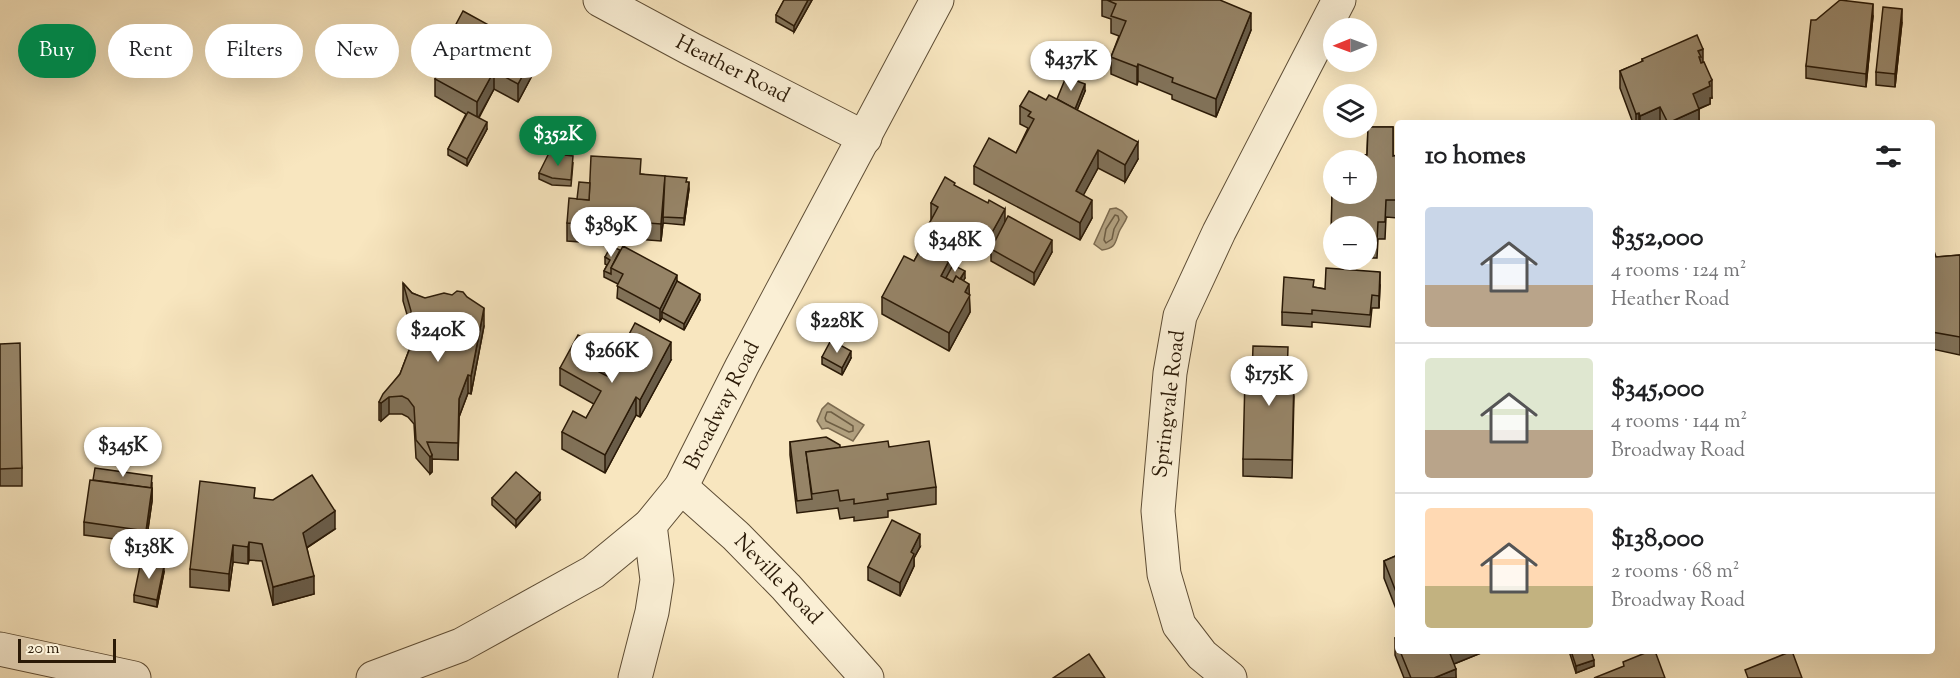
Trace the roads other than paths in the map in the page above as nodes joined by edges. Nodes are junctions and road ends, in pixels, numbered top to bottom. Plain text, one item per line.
1 (600, 0) edge
2 (938, 0) edge
3 (1339, 0) edge
4 (865, 138) junction
5 (681, 487) junction
6 (650, 525) junction
7 (0, 649) edge
8 (134, 678) edge
9 (373, 678) edge
10 (635, 678) edge
11 (867, 678) edge
12 (1230, 678) edge

1 - 4 street, Heather Road
2 - 4 street, Broadway Road
3 - 12 street, Springvale Road
4 - 5 street, Broadway Road
5 - 6 street, Broadway Road
5 - 11 street, Neville Road
6 - 9 street, Broadway Road
6 - 10 street
7 - 8 street

